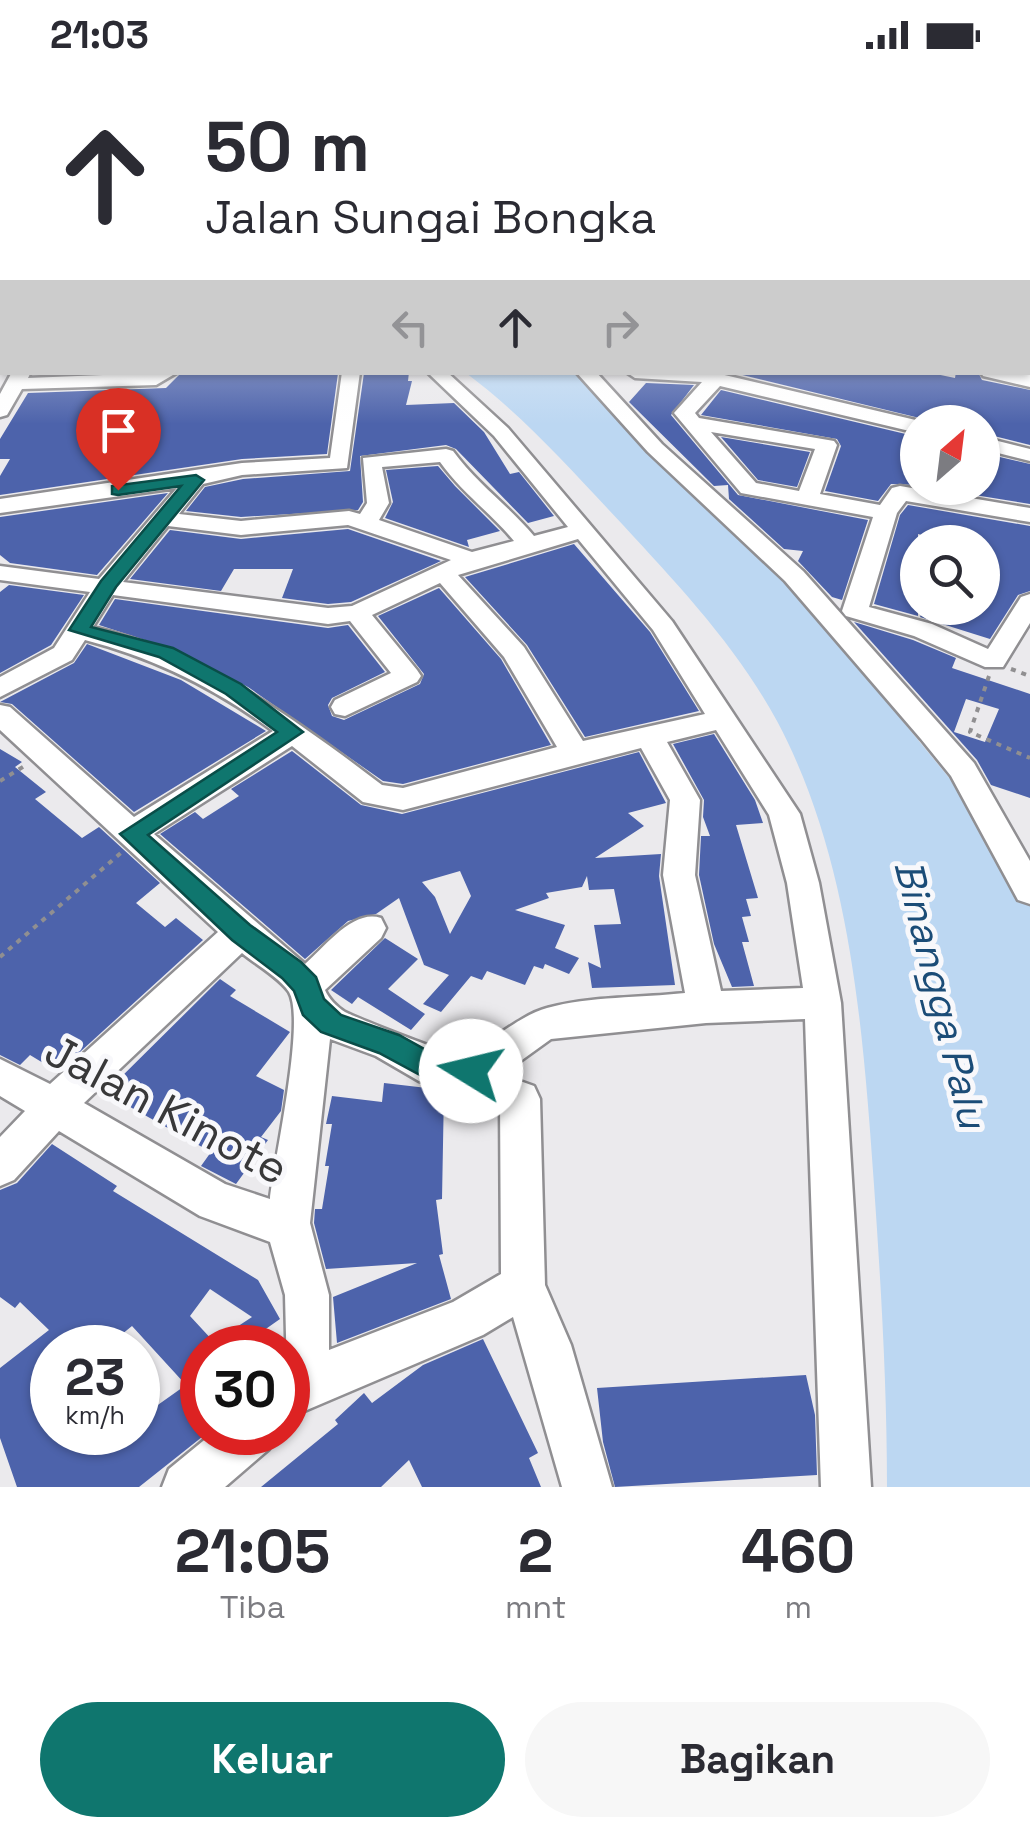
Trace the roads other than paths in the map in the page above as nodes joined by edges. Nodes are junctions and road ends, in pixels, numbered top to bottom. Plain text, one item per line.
1 (162, 375) edge
2 (351, 375) edge
3 (439, 375) edge
4 (589, 375) edge
5 (670, 375) edge
6 (1003, 375) edge
7 (19, 378) edge
8 (716, 379) junction
9 (1030, 381) edge
10 (0, 410) edge
11 (689, 422) junction
12 (900, 423) edge
13 (1000, 448) edge
14 (1030, 455) edge
15 (370, 462) junction
16 (340, 464) junction
17 (196, 480) junction
18 (746, 486) junction
19 (704, 491) junction
20 (807, 500) junction
21 (0, 506) edge
22 (886, 513) junction
23 (1030, 515) edge
24 (164, 520) junction
25 (366, 523) junction
26 (584, 530) junction
27 (527, 542) junction
28 (470, 560) junction
29 (442, 572) junction
30 (0, 573) edge
31 (108, 584) junction
32 (815, 602) junction
33 (1030, 602) edge
34 (855, 611) junction
35 (357, 613) junction
36 (79, 630) junction
37 (0, 688) edge
38 (345, 707) dead end
39 (0, 714) edge
40 (724, 719) junction
41 (292, 732) junction
42 (649, 736) junction
43 (575, 752) junction
44 (135, 836) junction
45 (1030, 892) edge
46 (369, 928) dead end
47 (241, 932) junction
48 (310, 996) junction
49 (823, 1003) junction
50 (706, 1007) junction
51 (0, 1076) edge
52 (520, 1099) dead end
53 (51, 1110) junction
54 (0, 1166) edge
55 (288, 1227) junction
56 (523, 1286) junction
57 (306, 1325) edge
58 (310, 1383) edge
59 (224, 1455) edge
60 (186, 1487) edge
61 (587, 1487) edge
62 (846, 1487) edge

1 - 7 street
2 - 16 street
3 - 26 street
4 - 19 street
5 - 8 street
6 - 9 street
7 - 10 street
8 - 11 street
8 - 12 street
11 - 18 street
11 - 20 street
13 - 14 street
15 - 16 street
15 - 25 street
15 - 27 street
16 - 17 street
17 - 21 street
17 - 24 street
18 - 19 street
18 - 20 street
19 - 32 street
20 - 22 street
22 - 23 street
22 - 34 street
24 - 25 street
24 - 31 street
25 - 28 street
26 - 27 street
26 - 40 street
27 - 28 street
28 - 29 street
29 - 35 street
29 - 43 street
30 - 31 street
31 - 35 street
31 - 36 street
32 - 34 street
32 - 45 street
33 - 34 street
35 - 38 street
36 - 37 street
36 - 41 street
39 - 44 street
40 - 42 street
40 - 49 street
41 - 43 street
41 - 44 street
42 - 43 street
42 - 50 street
44 - 47 street
46 - 48 street
47 - 48 street
47 - 53 street
48 - 50 street
48 - 55 street
49 - 50 street
49 - 62 street
51 - 53 street, Jalan Kinote
52 - 56 street
53 - 54 street
53 - 55 street, Jalan Kinote
55 - 57 street
56 - 58 street
56 - 61 street
59 - 60 street

